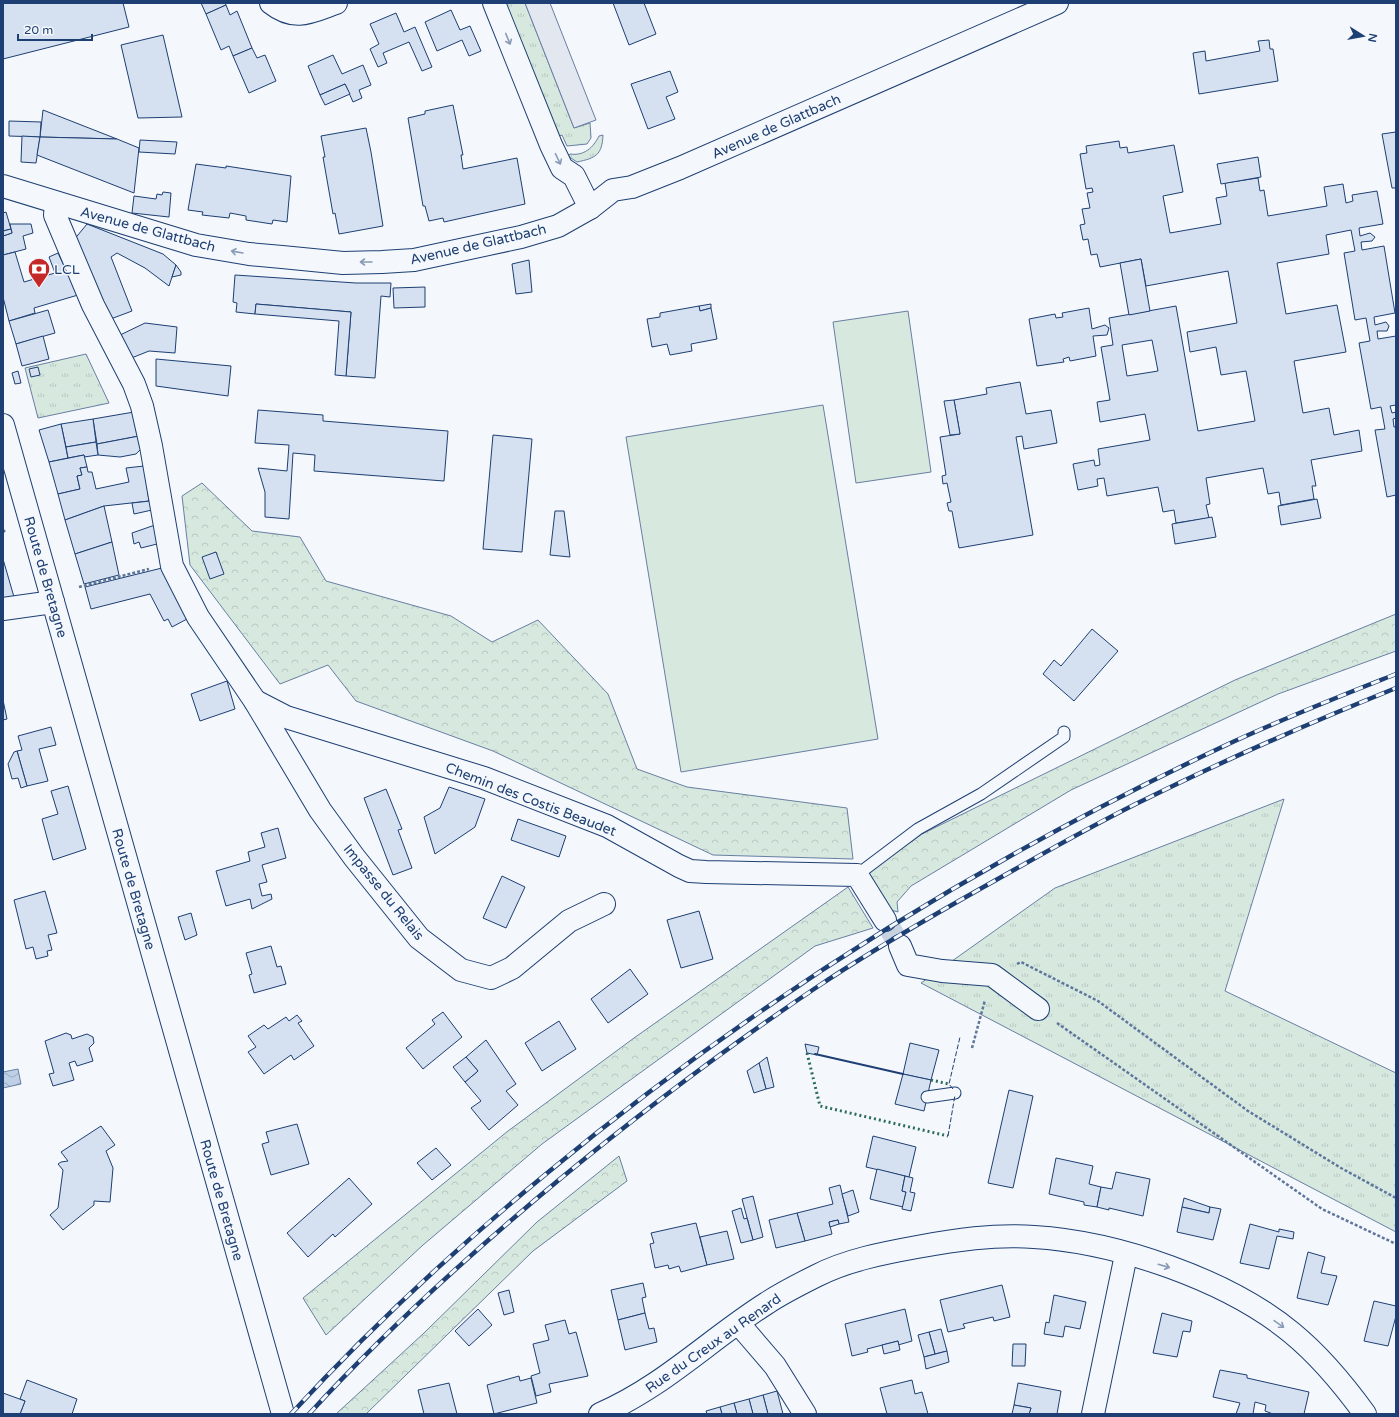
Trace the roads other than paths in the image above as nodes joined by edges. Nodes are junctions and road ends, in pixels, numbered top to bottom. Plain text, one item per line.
1 (271, 3) edge
2 (336, 3) edge
3 (494, 3) edge
4 (1057, 3) edge
5 (3, 186) edge
6 (56, 203) junction
7 (590, 208) junction
8 (3, 425) edge
9 (53, 602) junction
10 (3, 609) edge
11 (255, 701) junction
12 (1064, 732) dead end
13 (857, 875) junction
14 (604, 904) dead end
15 (885, 920) tunnel mouth
16 (900, 946) tunnel mouth
17 (1038, 1009) road end
18 (955, 1093) dead end
19 (927, 1097) dead end
20 (1126, 1254) junction
21 (739, 1324) junction
22 (283, 1414) edge
23 (600, 1414) edge
24 (805, 1414) edge
25 (1093, 1414) edge
26 (1364, 1414) edge

1 - 2 street
3 -> 7 street
4 - 7 street, Avenue de Glattbach
5 - 6 street, Avenue de Glattbach
7 -> 6 street, Avenue de Glattbach
6 - 11 street, Impasse du Relais
8 - 9 street, Route de Bretagne
9 - 10 street
9 - 22 street, Route de Bretagne
11 - 13 street, Chemin des Costis Beaudet
11 - 14 street, Impasse du Relais
12 - 13 lane
13 - 15 street
16 - 17 street
18 - 19 lane
20 - 21 street, Rue du Creux au Renard
20 - 25 street
20 -> 26 street, Rue du Creux au Renard
21 - 23 street, Rue du Creux au Renard
21 - 24 street

